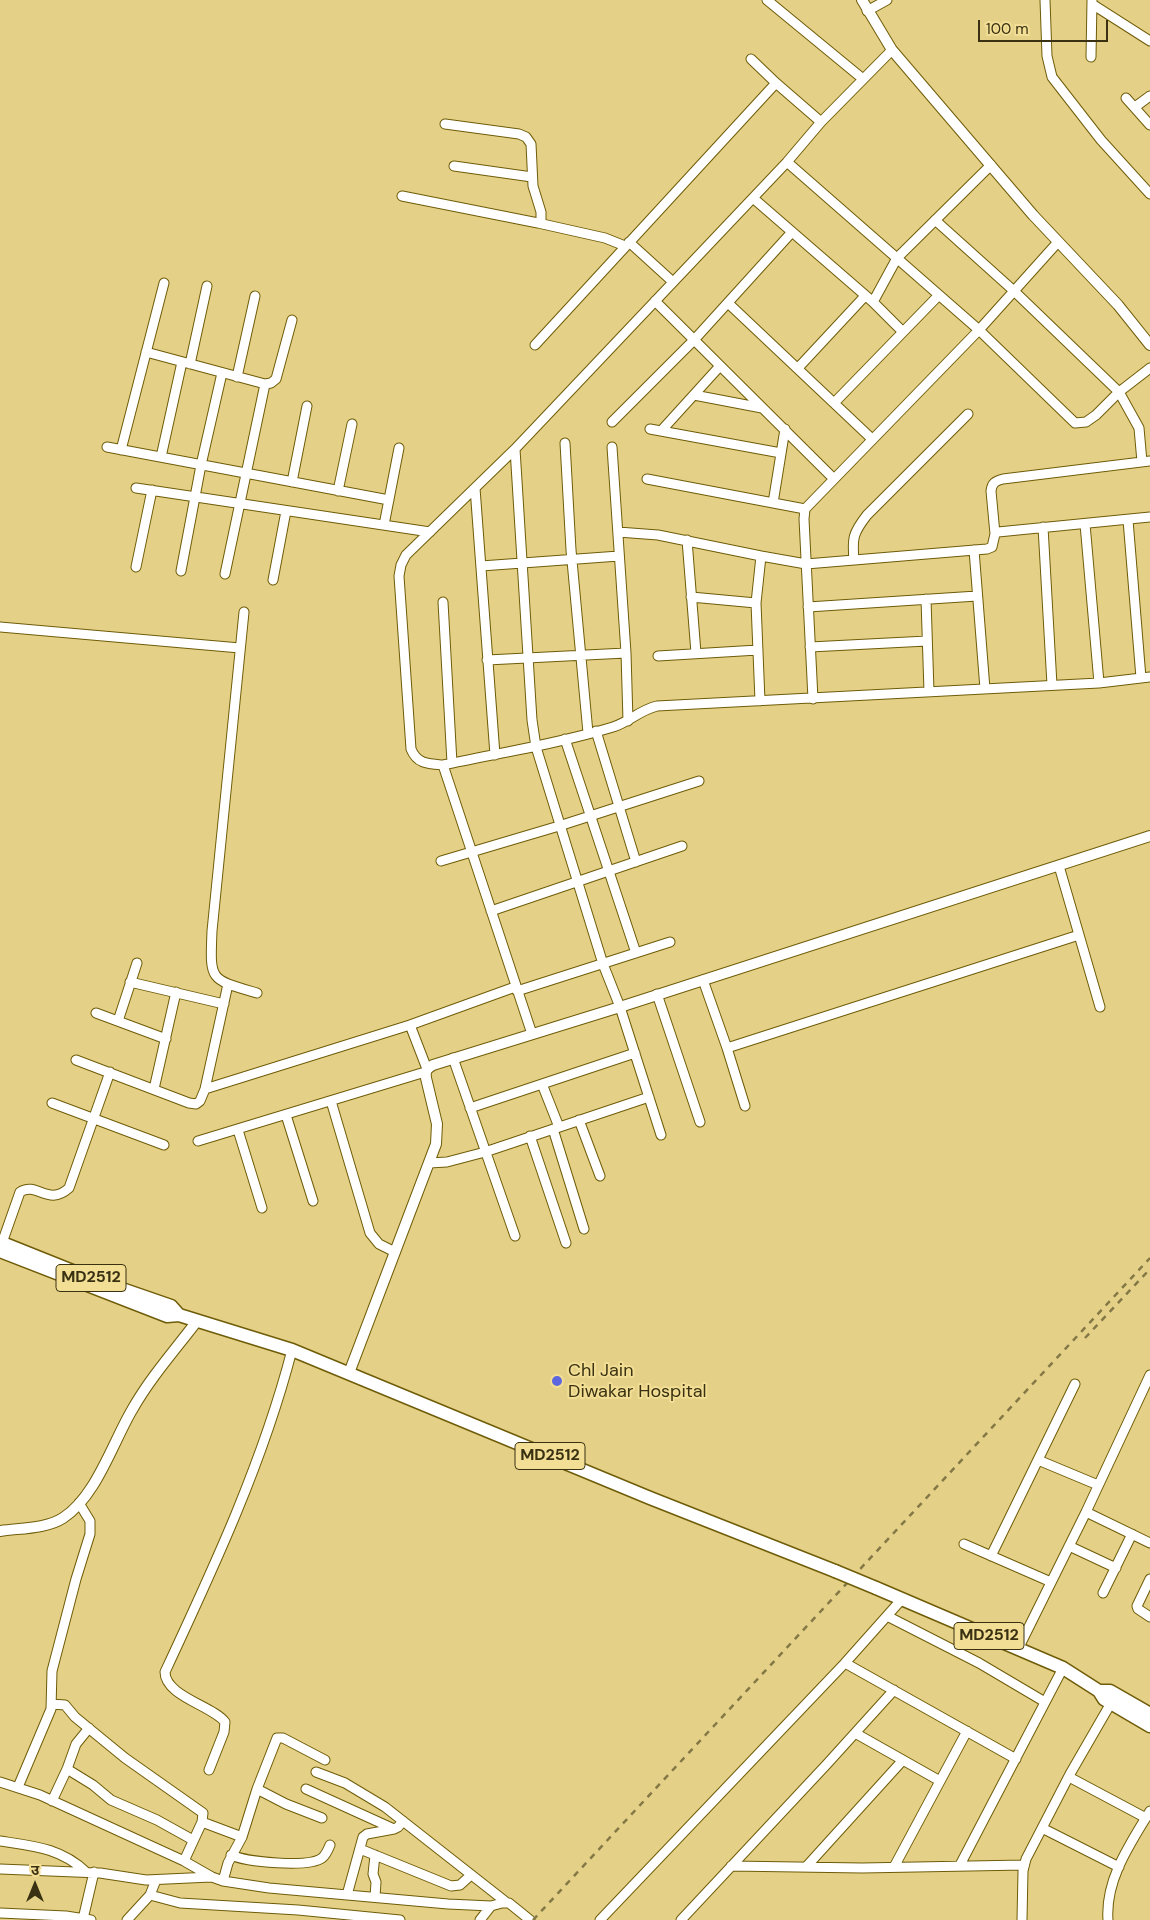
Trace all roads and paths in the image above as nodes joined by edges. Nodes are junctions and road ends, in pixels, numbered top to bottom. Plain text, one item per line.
1 (767, 0) edge
2 (862, 0) edge
3 (887, 0) edge
4 (1045, 0) edge
5 (1092, 2) edge
6 (867, 11) junction
7 (1150, 41) edge
8 (892, 50) junction
9 (1091, 57) dead end
10 (751, 59) dead end
11 (863, 79) junction
12 (776, 83) junction
13 (1150, 96) edge
14 (1126, 98) dead end
15 (1135, 108) junction
16 (821, 122) junction
17 (445, 124) dead end
18 (1150, 125) edge
19 (786, 162) junction
20 (991, 165) junction
21 (454, 166) dead end
22 (532, 176) junction
23 (1150, 194) edge
24 (402, 196) dead end
25 (753, 198) junction
26 (935, 220) junction
27 (540, 223) junction
28 (792, 232) junction
29 (1058, 242) junction
30 (627, 244) junction
31 (897, 258) junction
32 (673, 282) junction
33 (164, 283) dead end
34 (207, 286) dead end
35 (1014, 291) junction
36 (939, 295) junction
37 (255, 296) dead end
38 (865, 296) junction
39 (655, 301) junction
40 (873, 302) junction
41 (728, 303) junction
42 (292, 320) dead end
43 (978, 330) junction
44 (903, 332) junction
45 (694, 340) junction
46 (535, 345) dead end
47 (1150, 346) edge
48 (146, 352) junction
49 (186, 363) junction
50 (720, 366) junction
51 (798, 368) junction
52 (1150, 368) edge
53 (222, 374) junction
54 (237, 377) junction
55 (265, 384) junction
56 (1119, 392) junction
57 (694, 394) junction
58 (835, 402) junction
59 (307, 406) dead end
60 (764, 408) junction
61 (968, 414) dead end
62 (612, 422) dead end
63 (352, 424) dead end
64 (785, 429) junction
65 (650, 430) dead end
66 (661, 432) junction
67 (872, 439) junction
68 (565, 443) dead end
69 (107, 447) dead end
70 (612, 447) dead end
71 (399, 448) dead end
72 (515, 448) junction
73 (120, 450) junction
74 (781, 453) junction
75 (161, 457) junction
76 (1146, 461) edge
77 (201, 465) junction
78 (246, 473) junction
79 (834, 478) junction
80 (647, 479) dead end
81 (292, 482) junction
82 (136, 488) dead end
83 (475, 488) junction
84 (152, 490) junction
85 (338, 491) junction
86 (195, 497) junction
87 (389, 500) junction
88 (240, 503) junction
89 (773, 503) junction
90 (805, 509) junction
91 (286, 511) junction
92 (1150, 517) edge
93 (1128, 520) junction
94 (1085, 524) junction
95 (384, 525) junction
96 (1042, 527) junction
97 (430, 532) junction
98 (618, 532) junction
99 (995, 534) junction
100 (687, 540) junction
101 (974, 550) junction
102 (619, 556) junction
103 (761, 556) junction
104 (854, 560) junction
105 (572, 561) junction
106 (522, 564) junction
107 (806, 564) junction
108 (481, 566) junction
109 (136, 567) dead end
110 (181, 571) dead end
111 (225, 574) dead end
112 (273, 580) dead end
113 (977, 596) junction
114 (691, 597) junction
115 (926, 599) junction
116 (443, 602) dead end
117 (756, 603) junction
118 (808, 607) junction
119 (244, 612) dead end
120 (0, 627) edge
121 (927, 641) junction
122 (810, 647) junction
123 (240, 648) junction
124 (758, 650) junction
125 (626, 653) junction
126 (696, 653) junction
127 (581, 655) junction
128 (658, 656) dead end
129 (528, 658) junction
130 (487, 660) junction
131 (1146, 678) edge
132 (1099, 683) junction
133 (1052, 685) junction
134 (985, 689) junction
135 (929, 692) junction
136 (813, 699) junction
137 (760, 701) junction
138 (628, 721) junction
139 (592, 732) junction
140 (565, 739) junction
141 (536, 747) junction
142 (496, 755) junction
143 (447, 764) junction
144 (699, 781) dead end
145 (618, 806) junction
146 (590, 816) junction
147 (559, 826) junction
148 (1150, 836) edge
149 (682, 846) dead end
150 (471, 852) junction
151 (441, 860) dead end
152 (636, 862) junction
153 (1059, 866) junction
154 (609, 872) junction
155 (577, 883) junction
156 (491, 911) junction
157 (1079, 935) junction
158 (670, 942) dead end
159 (636, 953) junction
160 (137, 963) dead end
161 (603, 964) junction
162 (703, 980) junction
163 (130, 982) junction
164 (228, 984) junction
165 (516, 989) junction
166 (176, 992) junction
167 (258, 993) dead end
168 (657, 994) junction
169 (224, 1004) junction
170 (620, 1007) junction
171 (1100, 1007) dead end
172 (96, 1013) dead end
173 (118, 1021) junction
174 (410, 1025) junction
175 (532, 1034) junction
176 (166, 1039) junction
177 (727, 1048) junction
178 (635, 1053) junction
179 (453, 1058) junction
180 (76, 1060) dead end
181 (426, 1070) junction
182 (110, 1072) junction
183 (542, 1084) junction
184 (154, 1089) junction
185 (205, 1089) junction
186 (649, 1097) junction
187 (331, 1101) junction
188 (52, 1103) dead end
189 (745, 1106) dead end
190 (470, 1108) junction
191 (286, 1115) junction
192 (94, 1119) junction
193 (579, 1120) junction
194 (700, 1122) dead end
195 (556, 1128) junction
196 (238, 1130) junction
197 (661, 1135) dead end
198 (530, 1136) junction
199 (198, 1141) dead end
200 (164, 1145) dead end
201 (485, 1152) junction
202 (429, 1163) junction
203 (600, 1176) dead end
204 (313, 1202) dead end
205 (262, 1208) dead end
206 (584, 1229) dead end
207 (514, 1236) dead end
208 (566, 1242) dead end
209 (1, 1245) edge
210 (396, 1252) junction
211 (197, 1321) junction
212 (292, 1350) junction
213 (349, 1373) junction
214 (1150, 1375) edge
215 (1075, 1384) dead end
216 (1038, 1460) junction
217 (1098, 1485) junction
218 (79, 1503) junction
219 (1086, 1512) junction
220 (0, 1531) edge
221 (1132, 1534) junction
222 (1150, 1543) edge
223 (964, 1544) dead end
224 (1069, 1546) junction
225 (991, 1556) junction
226 (1116, 1568) junction
227 (1150, 1579) edge
228 (1051, 1582) junction
229 (1103, 1593) dead end
230 (902, 1599) junction
231 (887, 1616) junction
232 (1150, 1617) edge
233 (1018, 1649) junction
234 (845, 1662) junction
235 (1063, 1668) junction
236 (894, 1690) junction
237 (1099, 1690) junction
238 (1045, 1702) junction
239 (1111, 1703) junction
240 (57, 1704) junction
241 (1150, 1714) edge
242 (1150, 1726) edge
243 (89, 1728) junction
244 (967, 1732) junction
245 (856, 1733) junction
246 (1016, 1759) junction
247 (326, 1760) dead end
248 (903, 1760) junction
249 (67, 1769) junction
250 (209, 1770) dead end
251 (316, 1772) dead end
252 (1069, 1777) junction
253 (940, 1781) junction
254 (0, 1782) edge
255 (18, 1787) junction
256 (306, 1789) dead end
257 (257, 1790) junction
258 (52, 1800) junction
259 (1148, 1814) edge
260 (322, 1818) dead end
261 (203, 1819) junction
262 (403, 1821) junction
263 (1042, 1828) junction
264 (394, 1829) junction
265 (242, 1836) junction
266 (193, 1840) junction
267 (0, 1841) edge
268 (330, 1845) dead end
269 (360, 1849) junction
270 (231, 1855) junction
271 (375, 1855) junction
272 (184, 1861) junction
273 (960, 1865) junction
274 (1024, 1865) junction
275 (731, 1866) junction
276 (806, 1867) junction
277 (894, 1867) junction
278 (1119, 1867) junction
279 (0, 1869) edge
280 (90, 1872) junction
281 (471, 1875) junction
282 (212, 1878) junction
283 (156, 1880) junction
284 (223, 1881) junction
285 (150, 1894) junction
286 (347, 1895) junction
287 (376, 1897) junction
288 (506, 1902) junction
289 (491, 1906) junction
290 (0, 1913) edge
291 (87, 1919) edge
292 (127, 1920) edge
293 (400, 1920) edge
294 (480, 1920) edge
295 (530, 1920) edge
296 (600, 1920) edge
297 (681, 1920) edge
298 (1022, 1920) edge
299 (1108, 1920) edge

1 - 11 street
2 - 6 street
3 - 6 street
4 - 23 street
5 - 7 street
5 - 9 street
6 - 8 street
8 - 11 street
8 - 20 street
10 - 12 street
11 - 16 street
12 - 16 street
12 - 30 street
13 - 15 street
14 - 15 street
15 - 18 street
16 - 19 street
17 - 22 street
19 - 25 street
19 - 31 street
20 - 26 street
20 - 29 street
21 - 22 street
22 - 27 street
24 - 27 street
25 - 28 street
25 - 32 street
26 - 31 street
26 - 35 street
27 - 30 street
28 - 38 street
28 - 41 street
29 - 35 street
29 - 47 street
30 - 32 street
30 - 46 street
31 - 36 street
31 - 40 street
32 - 39 street
33 - 48 street
34 - 49 street
35 - 43 street
35 - 56 street
36 - 43 street
36 - 44 street
37 - 54 street
38 - 40 street
38 - 51 street
39 - 45 street
39 - 72 street
40 - 44 street
41 - 45 street
41 - 51 street
42 - 55 street
43 - 56 street
43 - 67 street
44 - 58 street
45 - 50 street
45 - 62 street
48 - 49 street
48 - 73 street
49 - 53 street
49 - 75 street
50 - 57 street
50 - 60 street
51 - 58 street
52 - 56 street
53 - 54 street
53 - 77 street
54 - 55 street
55 - 78 street
56 - 76 street
57 - 60 street
57 - 66 street
58 - 67 street
59 - 81 street
60 - 64 street
61 - 104 street
63 - 85 street
64 - 74 street
64 - 79 street
65 - 66 street
66 - 74 street
67 - 79 street
68 - 105 street
69 - 73 street
70 - 98 street
71 - 87 street
72 - 83 street
72 - 106 street
73 - 75 street
74 - 89 street
75 - 77 street
76 - 99 street
77 - 78 street
77 - 86 street
78 - 81 street
78 - 88 street
79 - 90 street
80 - 89 street
81 - 85 street
82 - 84 street
83 - 97 street
83 - 108 street
84 - 86 street
84 - 109 street
85 - 87 street
86 - 88 street
86 - 110 street
87 - 95 street
88 - 91 street
88 - 111 street
89 - 90 street
90 - 107 street
91 - 95 street
91 - 112 street
92 - 93 street
93 - 94 street
93 - 131 street
94 - 96 street
94 - 132 street
95 - 97 street
96 - 99 street
96 - 133 street
97 - 143 street
98 - 100 street
98 - 102 street
99 - 101 street
100 - 103 street
100 - 114 street
101 - 104 street
101 - 113 street
102 - 105 street
102 - 125 street
103 - 107 street
103 - 117 street
104 - 107 street
105 - 106 street
105 - 127 street
106 - 108 street
106 - 129 street
107 - 118 street
108 - 130 street
113 - 115 street
113 - 134 street
114 - 117 street
114 - 126 street
115 - 118 street
115 - 121 street
116 - 143 street
117 - 124 street
118 - 122 street
119 - 123 street
120 - 123 street
121 - 122 street
121 - 135 street
122 - 136 street
123 - 164 street
124 - 126 street
124 - 137 street
125 - 127 street
125 - 138 street
126 - 128 street
127 - 129 street
127 - 139 street
129 - 130 street
129 - 141 street
130 - 142 street
131 - 132 street
132 - 133 street
133 - 134 street
134 - 135 street
135 - 136 street
136 - 137 street
137 - 138 street
138 - 139 street
139 - 140 street
139 - 145 street
140 - 141 street
140 - 146 street
141 - 142 street
141 - 147 street
142 - 143 street
143 - 150 street
144 - 145 street
145 - 146 street
145 - 152 street
146 - 147 street
146 - 154 street
147 - 150 street
147 - 155 street
148 - 153 street
149 - 152 street
150 - 151 street
150 - 156 street
152 - 154 street
153 - 157 street
153 - 162 street
154 - 155 street
154 - 159 street
155 - 156 street
155 - 161 street
156 - 165 street
157 - 171 street
157 - 177 street
158 - 159 street
159 - 161 street
160 - 163 street
161 - 165 street
161 - 170 street
162 - 168 street
162 - 177 street
163 - 166 street
163 - 173 street
164 - 167 street
164 - 169 street
165 - 174 street
165 - 175 street
166 - 169 street
166 - 176 street
168 - 170 street
168 - 194 street
169 - 185 street
170 - 175 street
170 - 178 street
172 - 173 street
173 - 176 street
174 - 181 street
174 - 185 street
175 - 179 street
176 - 184 street
177 - 189 street
178 - 183 street
178 - 186 street
179 - 181 street
179 - 190 street
180 - 182 street
181 - 187 street
181 - 202 street
182 - 184 street
182 - 192 street
183 - 190 street
183 - 195 street
184 - 185 street
186 - 193 street
186 - 197 street
187 - 191 street
187 - 210 street
188 - 192 street
190 - 201 street
191 - 196 street
191 - 204 street
192 - 200 street
192 - 209 street
193 - 195 street
193 - 203 street
195 - 198 street
195 - 206 street
196 - 199 street
196 - 205 street
198 - 201 street
198 - 208 street
201 - 202 street
201 - 207 street
202 - 210 street
209 - 211 main road, MD2512
210 - 213 street
211 - 212 main road, MD2512
211 - 218 street
212 - 213 main road, MD2512
212 - 250 street
213 - 230 main road, MD2512, bridge
214 - 217 street
215 - 216 street
216 - 217 street
216 - 225 street
217 - 219 street
218 - 220 street
218 - 240 street
219 - 221 street
219 - 224 street
221 - 222 street
221 - 226 street
223 - 225 street
224 - 226 street
224 - 228 street
225 - 228 street
226 - 229 street
227 - 232 street
228 - 233 street
230 - 231 street
230 - 233 main road, MD2512
231 - 234 street
231 - 238 street
233 - 235 main road, MD2512
234 - 236 street
234 - 296 street
235 - 237 main road, MD2512
235 - 238 street
236 - 244 street
236 - 245 street
237 - 239 main road, MD2512
237 - 241 main road, MD2512
238 - 246 street
239 - 242 main road, MD2512
239 - 252 street
240 - 243 street
240 - 255 street
243 - 249 street
243 - 261 street
244 - 246 street
244 - 253 street
245 - 248 street
245 - 275 street
246 - 273 street
247 - 257 street
248 - 253 street
248 - 276 street
249 - 258 street
249 - 266 street
251 - 262 street
252 - 259 street
252 - 263 street
253 - 277 street
254 - 255 street
255 - 258 street
256 - 264 street
257 - 260 street
257 - 265 street
258 - 272 street
259 - 278 street
261 - 265 street
261 - 266 street
262 - 264 street
262 - 281 street
263 - 274 street
263 - 278 street
264 - 269 street
265 - 270 street
266 - 272 street
267 - 280 street
268 - 270 street
269 - 271 street
269 - 286 street
270 - 284 street
271 - 281 street
271 - 287 street
272 - 282 street
273 - 274 street
273 - 277 street
274 - 298 street
275 - 276 street
275 - 297 street
276 - 277 street
278 - 299 street
279 - 280 street
280 - 283 street
280 - 291 street
281 - 288 street
282 - 283 street
282 - 284 street
283 - 285 street
284 - 286 street
285 - 292 street
285 - 293 street
286 - 287 street
287 - 289 street
288 - 289 street
288 - 295 street
289 - 294 street
290 - 291 street

